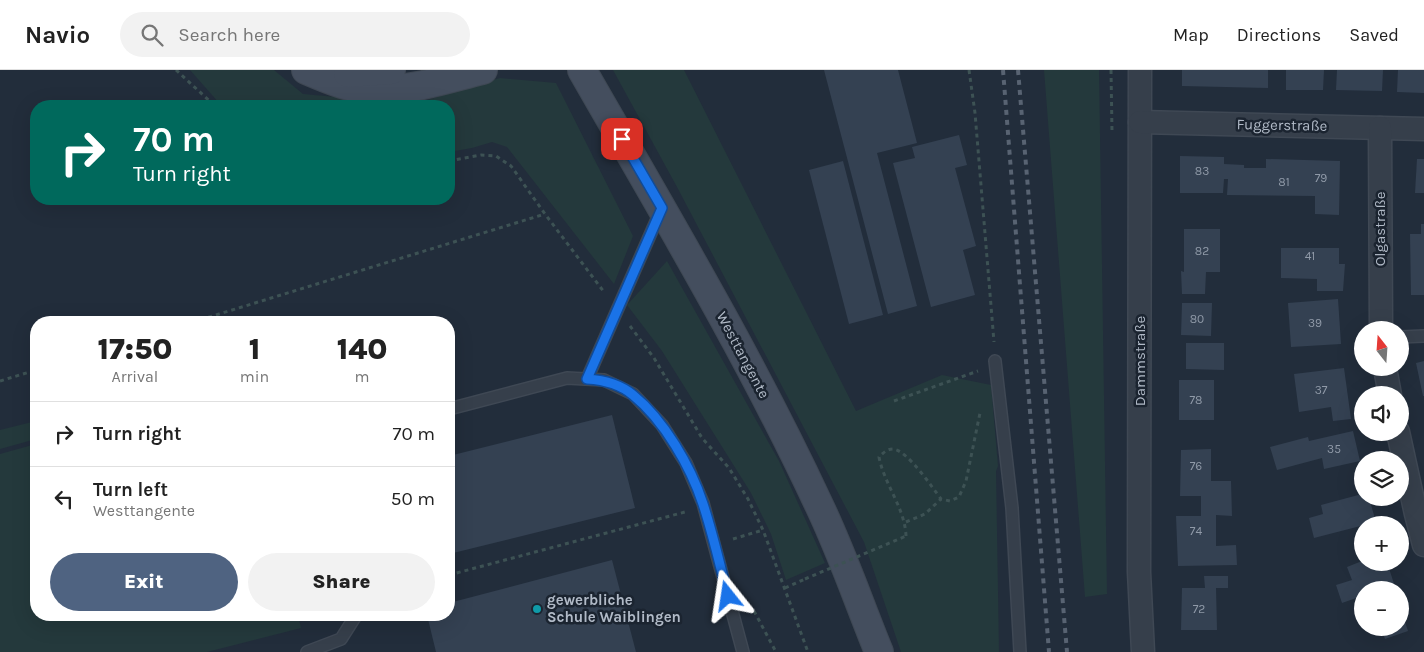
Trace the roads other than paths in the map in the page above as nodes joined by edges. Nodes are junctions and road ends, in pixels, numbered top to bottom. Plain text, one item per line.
1 (391, 70) edge
2 (483, 70) edge
3 (582, 70) edge
4 (1140, 70) edge
5 (307, 71) edge
6 (1140, 122) junction
7 (1380, 128) junction
8 (1424, 129) edge
9 (662, 208) junction
10 (1381, 321) edge
11 (1424, 336) edge
12 (1409, 337) edge
13 (995, 362) road end
14 (587, 379) junction
15 (455, 406) edge
16 (1400, 441) edge
17 (1424, 545) edge
18 (352, 621) edge
19 (307, 652) edge
20 (743, 652) edge
21 (879, 652) edge
22 (1020, 652) edge
23 (1143, 652) edge

1 - 5 street
2 - 5 street
3 - 9 street, Westtangente
4 - 6 street, Dammstraße
6 - 7 street, Fuggerstraße
6 - 23 street, Dammstraße
7 - 8 street, Fuggerstraße
7 - 10 street, Olgastraße
9 - 14 lane
9 - 21 street, Westtangente
11 - 12 lane
13 - 22 lane
14 - 15 lane
14 - 20 lane
16 - 17 street
18 - 19 lane

